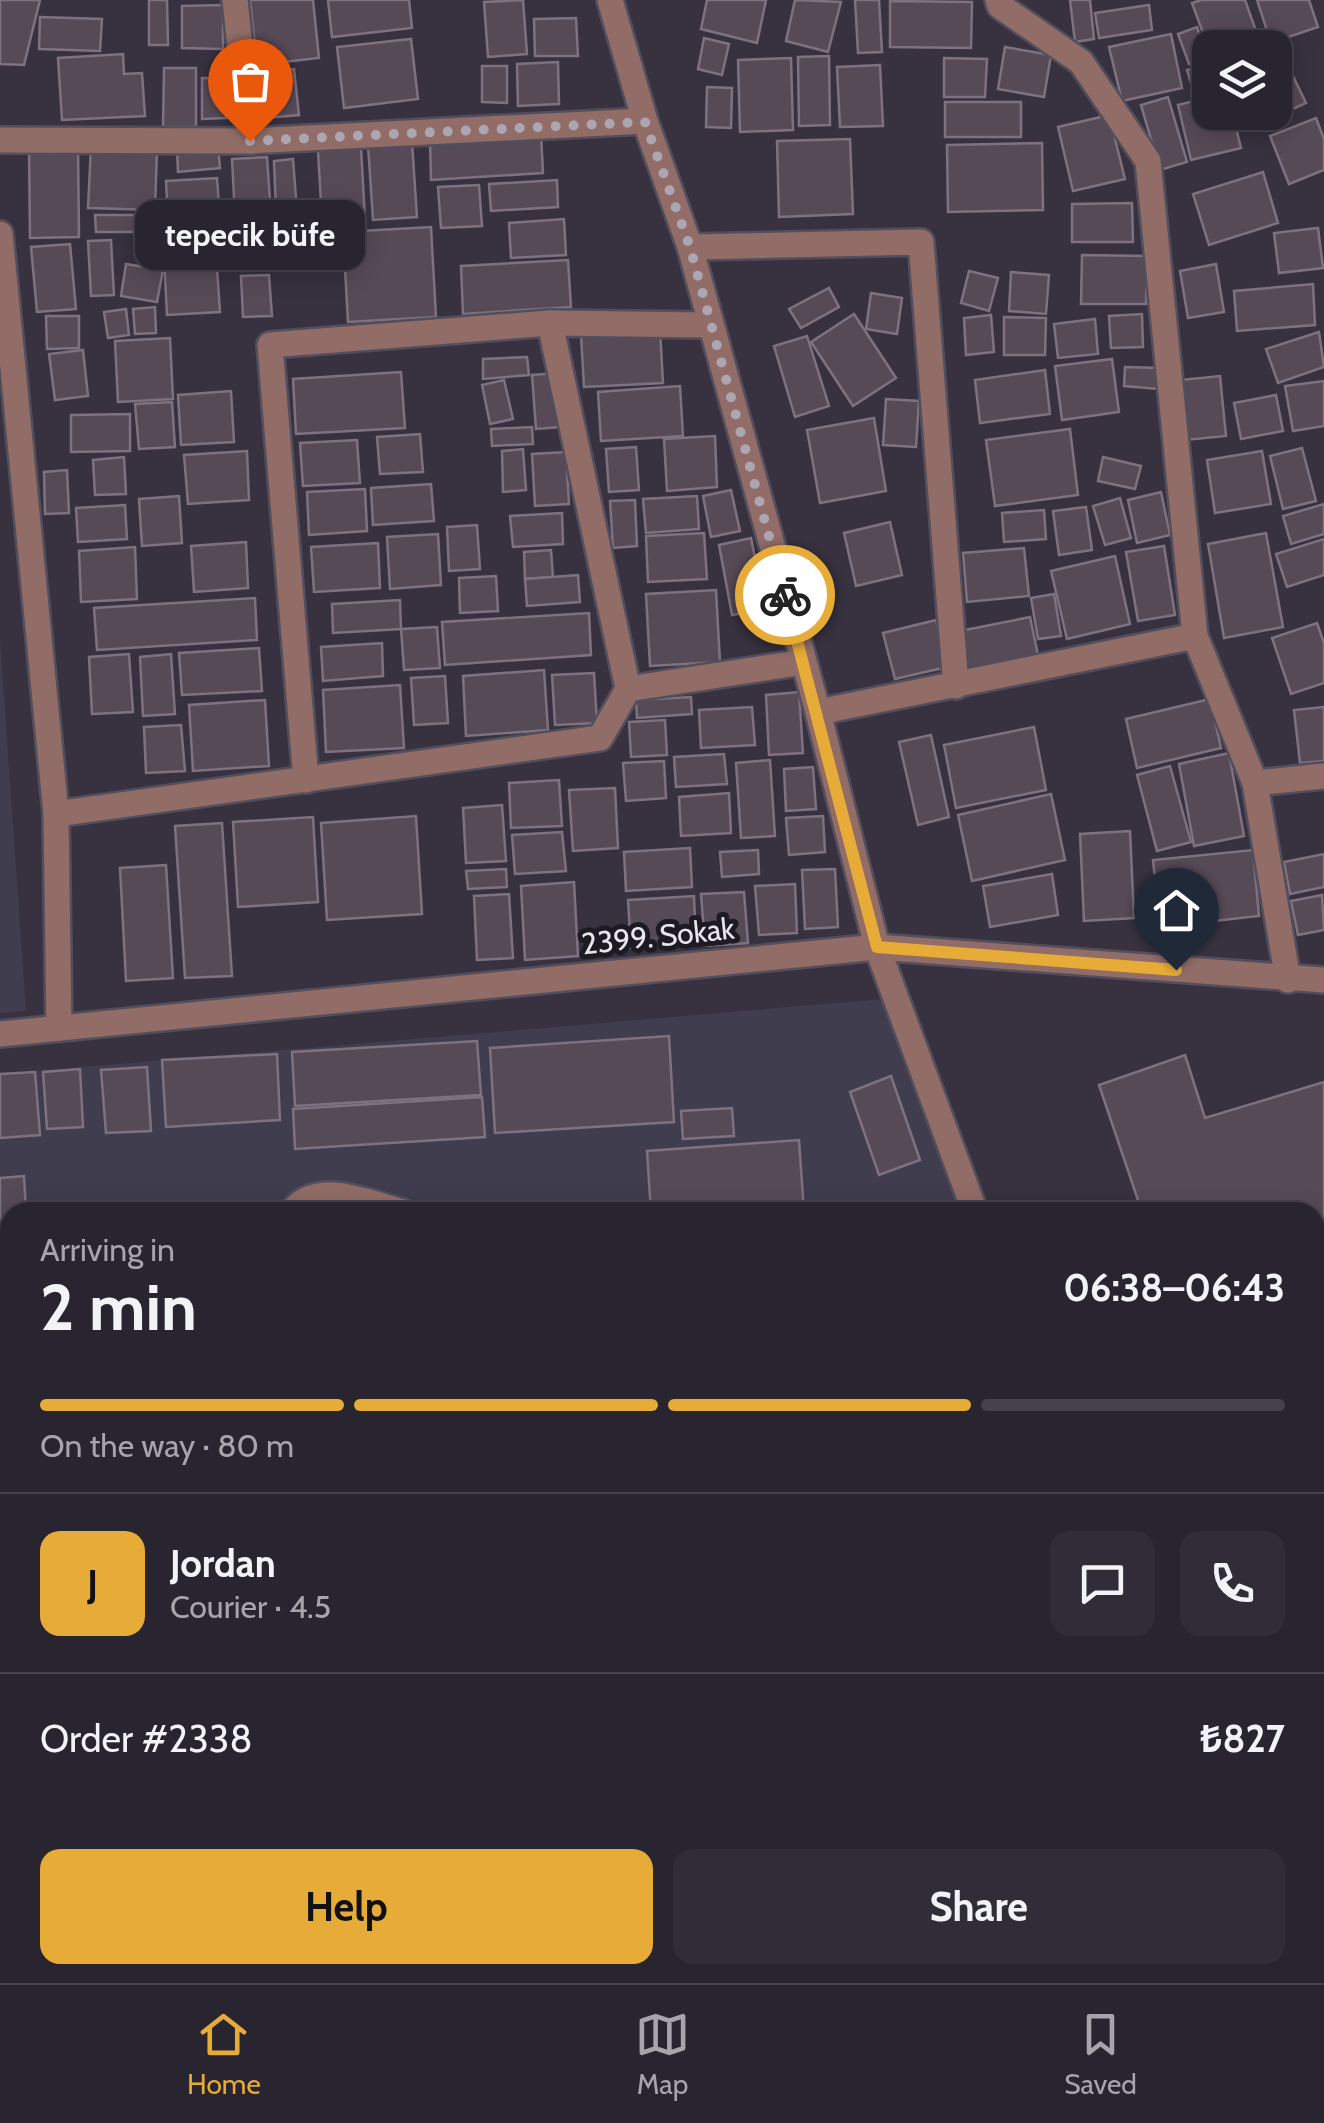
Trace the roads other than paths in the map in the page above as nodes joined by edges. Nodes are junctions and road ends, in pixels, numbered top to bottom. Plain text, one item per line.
1 (235, 0) edge
2 (610, 0) edge
3 (998, 0) edge
4 (645, 122) junction
5 (0, 140) edge
6 (250, 141) junction
7 (0, 234) edge
8 (690, 247) junction
9 (550, 323) junction
10 (709, 325) junction
11 (1194, 636) junction
12 (804, 662) junction
13 (956, 686) junction
14 (628, 690) junction
15 (818, 712) junction
16 (1324, 776) edge
17 (306, 780) junction
18 (1255, 783) junction
19 (56, 814) junction
20 (877, 947) junction
21 (1288, 980) junction
22 (1324, 980) edge
23 (59, 1028) junction
24 (0, 1034) edge
25 (307, 1202) edge
26 (365, 1202) edge
27 (971, 1202) edge

1 - 6 street
2 - 4 street
3 - 11 street
4 - 6 street
4 - 8 street
5 - 6 street
7 - 19 street
8 - 10 street
8 - 13 street
9 - 10 street
9 - 14 street
9 - 17 street
10 - 12 street
11 - 13 street
11 - 18 street
12 - 14 street
12 - 15 street
13 - 15 street
14 - 17 street
15 - 20 street
16 - 18 street
17 - 19 street
18 - 21 street
19 - 23 street
20 - 21 street, 2399. Sokak
20 - 23 street, 2399. Sokak
20 - 27 street
21 - 22 street, 2399. Sokak
23 - 24 street, 2399. Sokak
25 - 26 street

